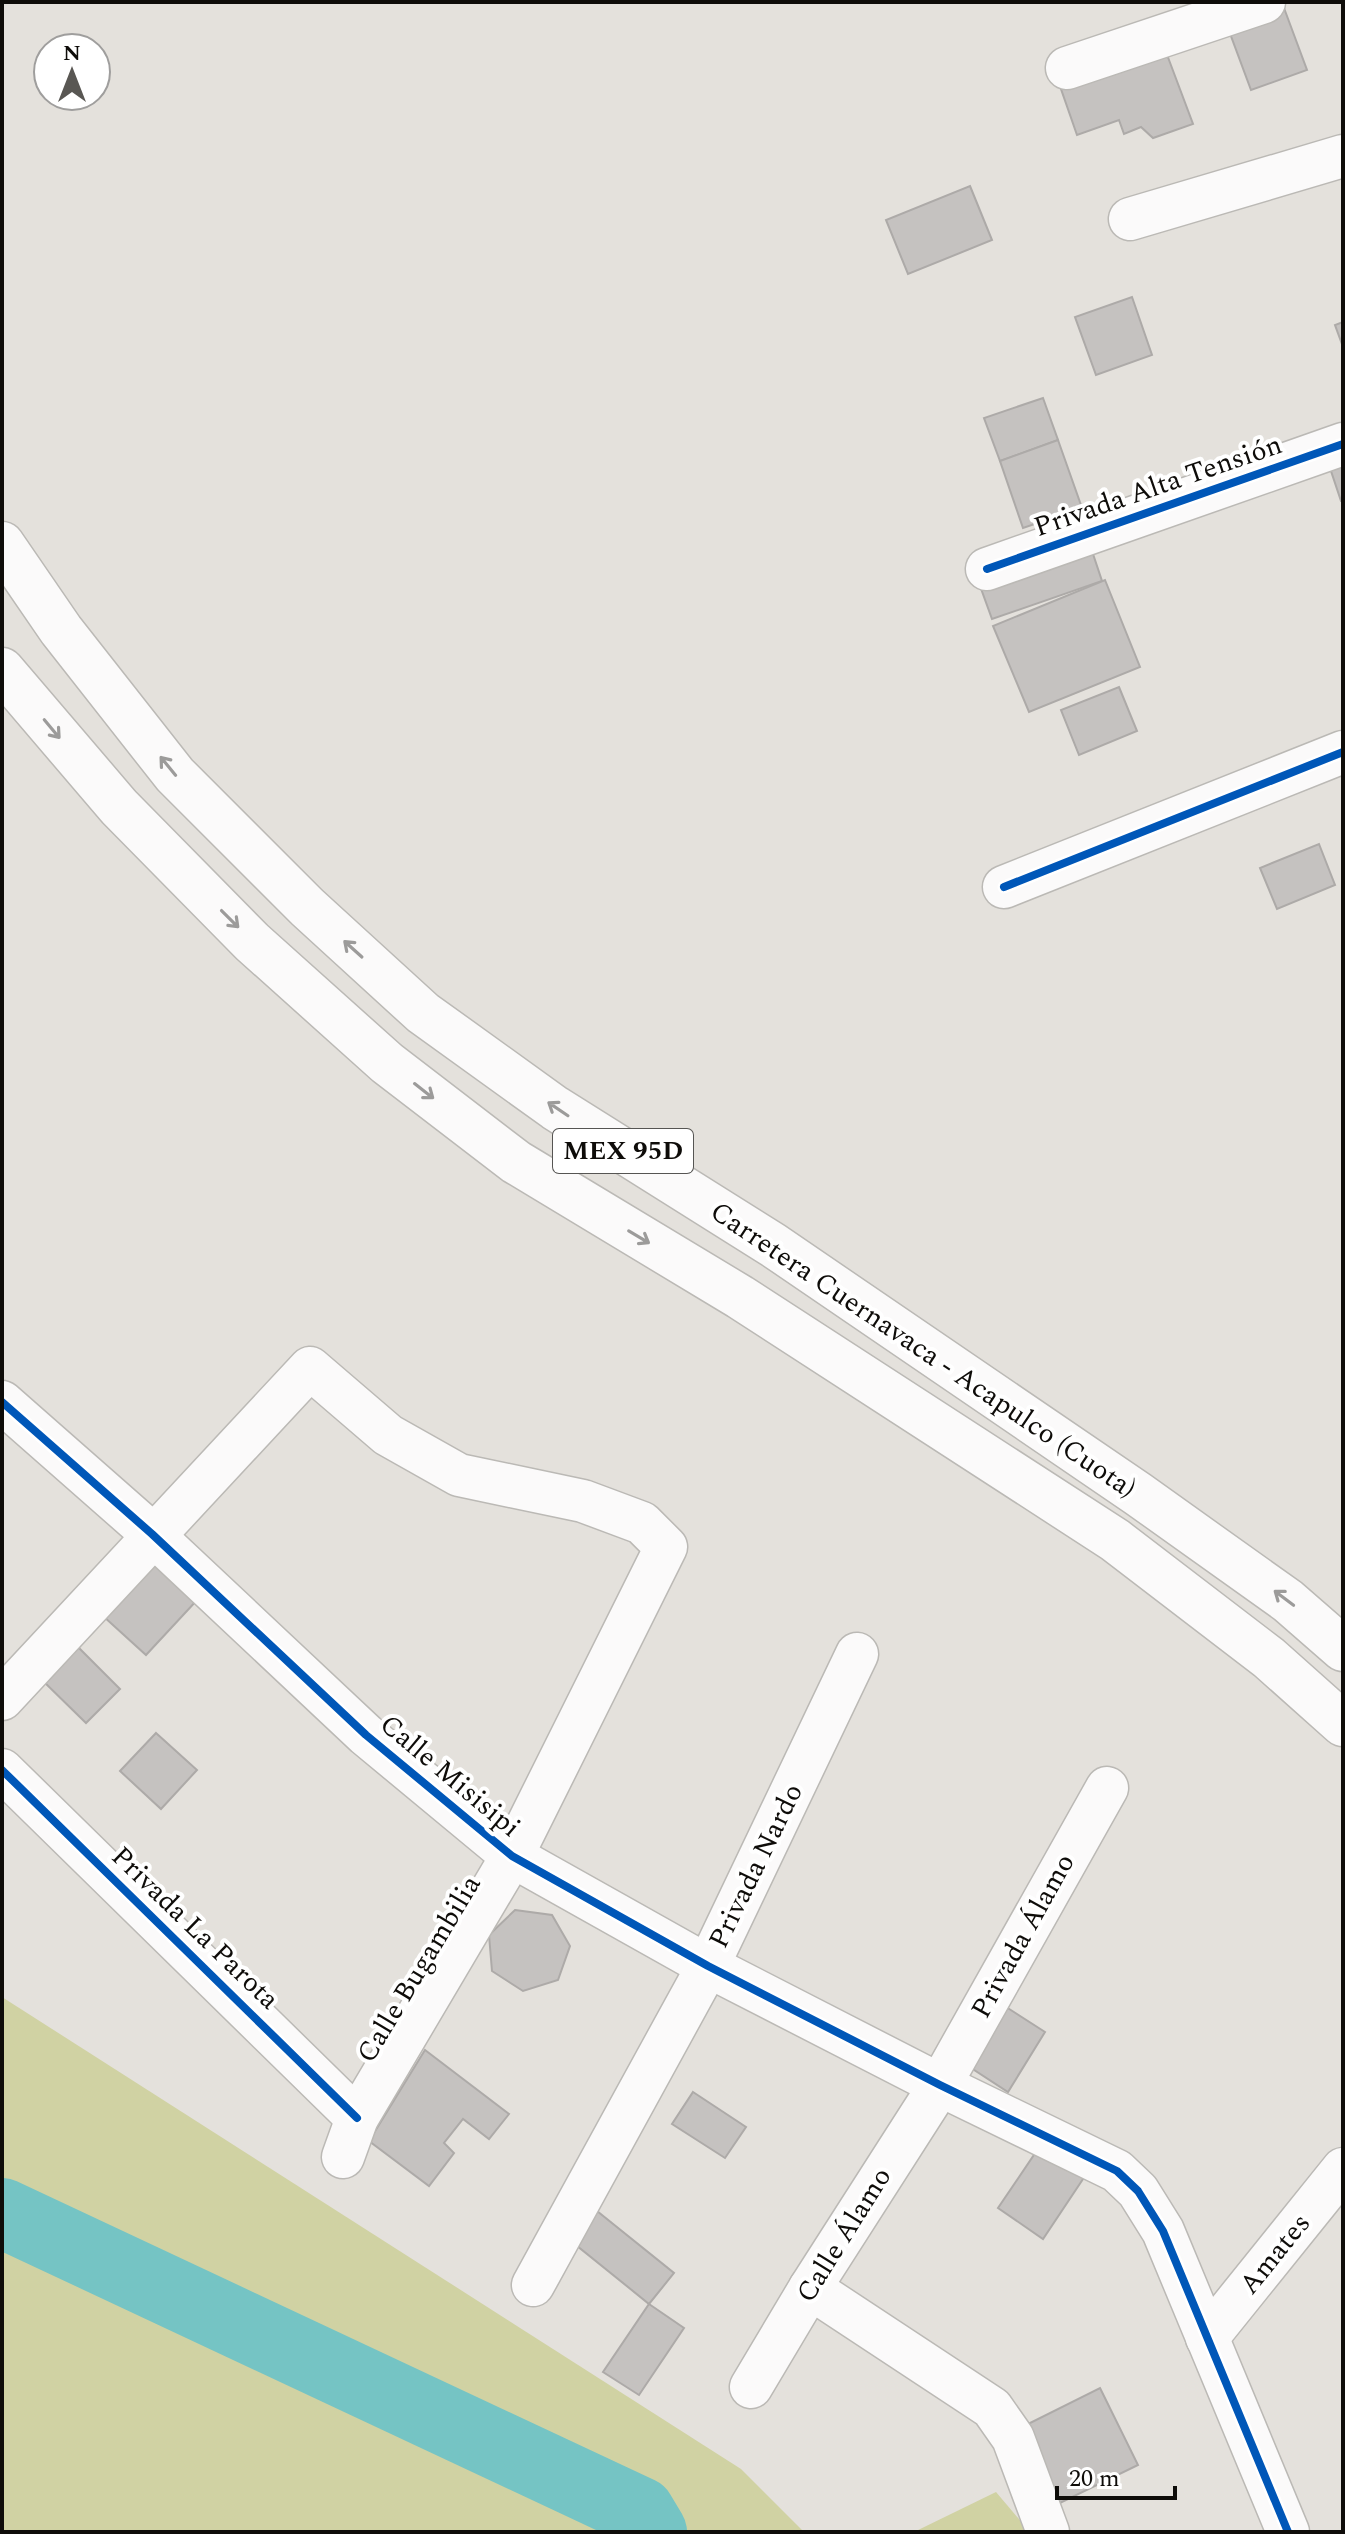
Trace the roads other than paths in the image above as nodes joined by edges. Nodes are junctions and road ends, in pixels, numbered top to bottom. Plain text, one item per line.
1 (1264, 2) edge
2 (1067, 68) dead end
3 (1343, 156) edge
4 (1130, 219) dead end
5 (1343, 444) edge
6 (2, 544) edge
7 (987, 569) dead end
8 (2, 670) edge
9 (1343, 752) edge
10 (1004, 887) dead end
11 (2, 1402) edge
12 (152, 1534) junction
13 (1343, 1649) edge
14 (857, 1654) dead end
15 (2, 1699) edge
16 (1343, 1724) edge
17 (2, 1770) edge
18 (1107, 1788) dead end
19 (512, 1856) junction
20 (708, 1966) junction
21 (940, 2085) junction
22 (357, 2118) junction
23 (343, 2157) dead end
24 (1343, 2169) edge
25 (533, 2285) dead end
26 (810, 2288) junction
27 (1207, 2338) junction
28 (751, 2387) dead end
29 (1048, 2532) edge
30 (1288, 2532) edge

1 - 2 street
3 - 4 street
5 - 7 street, Privada Alta Tensión
13 -> 6 highway, Carretera Cuernavaca - Acapulco (Cuota) / MEX 95D
8 -> 16 highway, Carretera Cuernavaca - Acapulco (Cuota) / MEX 95D
9 - 10 street
11 - 12 street, Calle Misisipi
12 - 15 street
12 - 19 street, Calle Misisipi
12 - 19 street, Calle Bugambilia
14 - 20 street, Privada Nardo
17 - 22 street, Privada La Parota
18 - 21 street, Privada Álamo
19 - 20 street, Calle Misisipi
19 - 22 street, Calle Bugambilia
20 - 21 street, Calle Misisipi
20 - 25 street, Privada Nardo
21 - 26 street, Calle Álamo
21 - 27 street
22 - 23 street, Calle Bugambilia
24 - 27 street, Amates
26 - 28 street, Calle Álamo
26 - 29 street
27 - 30 street

